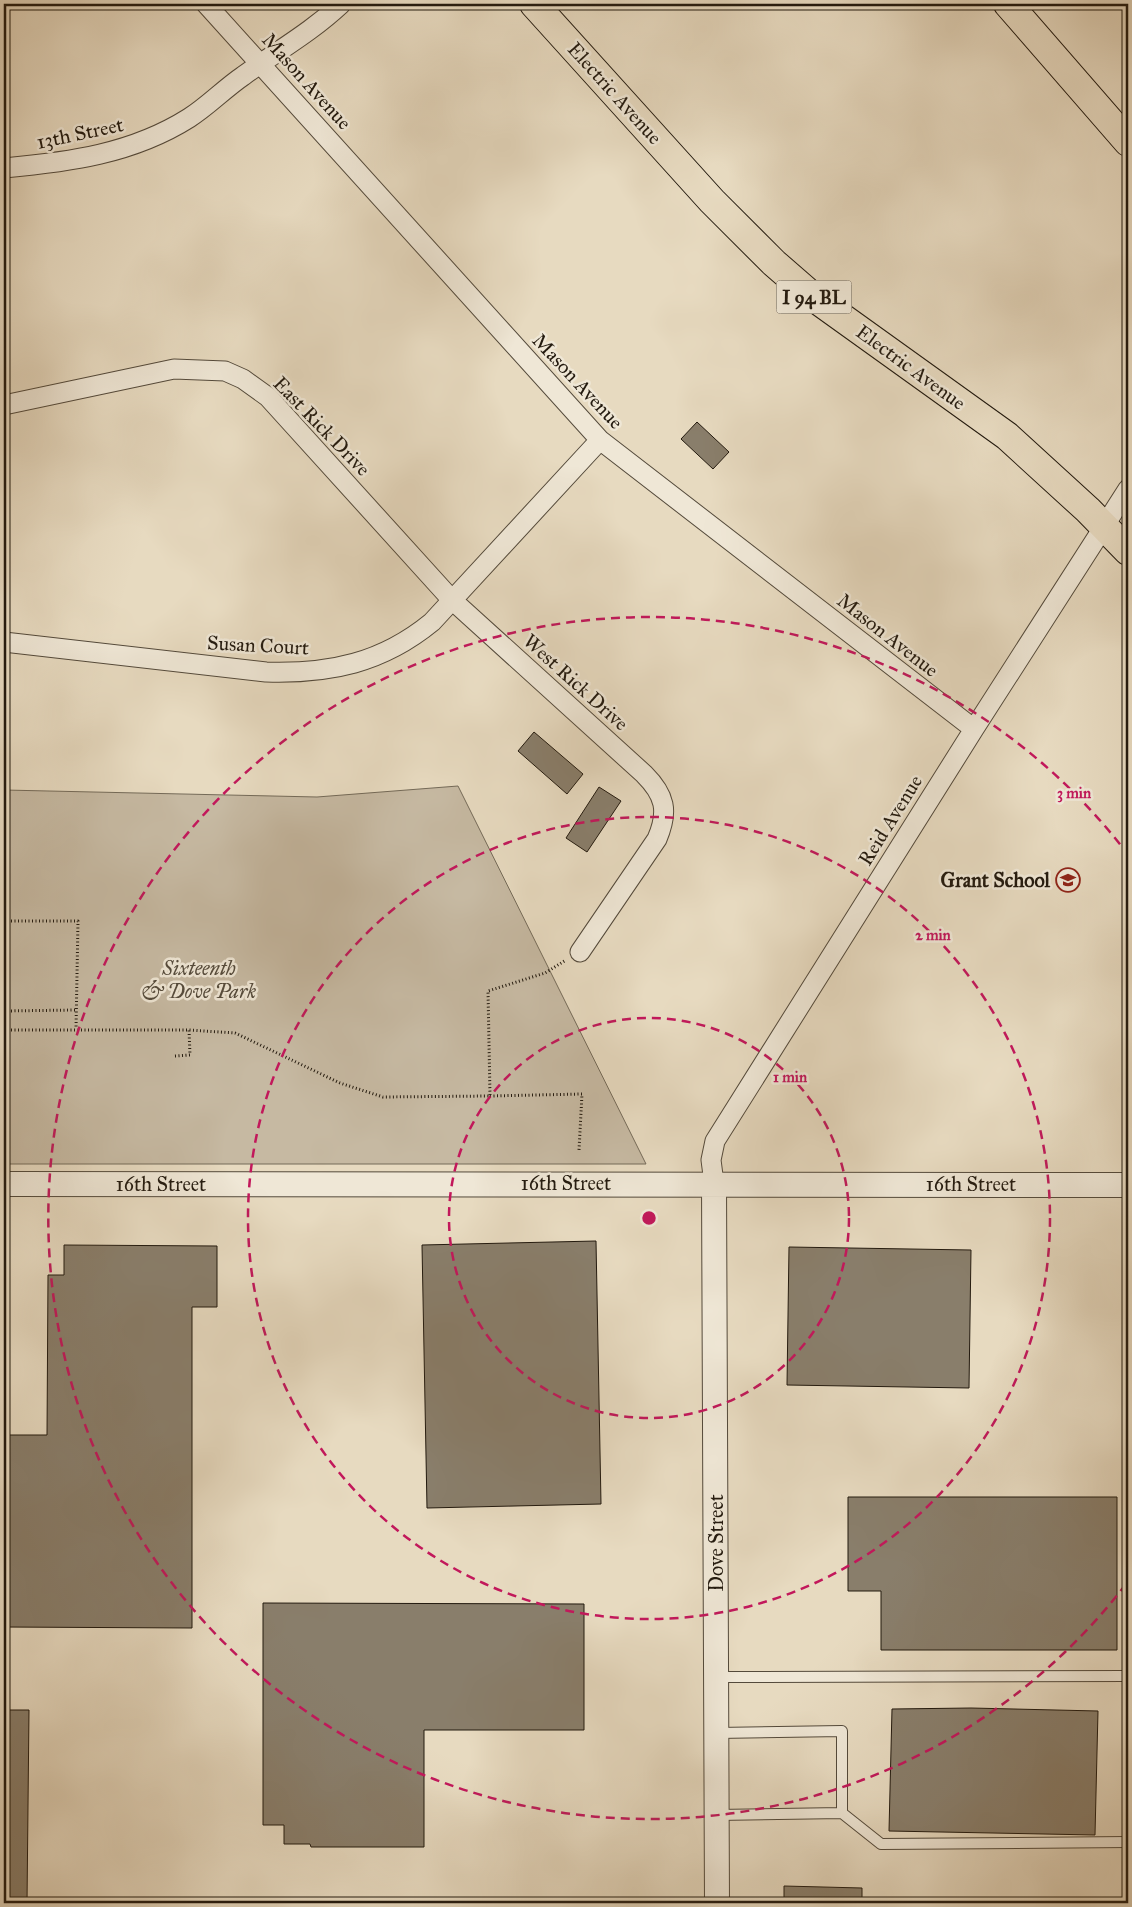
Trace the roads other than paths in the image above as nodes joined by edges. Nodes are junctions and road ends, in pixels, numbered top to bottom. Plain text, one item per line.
1 (206, 4) edge
2 (340, 4) edge
3 (534, 4) edge
4 (1008, 4) edge
5 (261, 64) junction
6 (1128, 142) edge
7 (4, 168) edge
8 (4, 405) edge
9 (600, 440) junction
10 (1128, 489) edge
11 (1104, 526) junction
12 (1128, 551) edge
13 (451, 599) junction
14 (4, 642) edge
15 (974, 729) junction
16 (580, 952) road end
17 (714, 1183) junction
18 (4, 1184) edge
19 (1128, 1185) edge
20 (1128, 1676) edge
21 (716, 1677) junction
22 (717, 1732) junction
23 (842, 1812) junction
24 (717, 1815) junction
25 (1128, 1842) edge
26 (590, 1903) edge
27 (682, 1903) edge
28 (717, 1903) edge

1 - 5 street, Mason Avenue
2 - 5 street, 13th Street
3 - 11 main road, Electric Avenue / I 94 BL
4 - 6 main road
5 - 7 street, 13th Street
5 - 9 street, Mason Avenue
8 - 13 street, East Rick Drive
9 - 13 street, Susan Court
9 - 15 street, Mason Avenue
10 - 11 street, Reid Avenue
11 - 12 main road, Electric Avenue / I 94 BL
11 - 15 street, Reid Avenue
13 - 14 street, Susan Court
13 - 16 street, West Rick Drive
15 - 17 street, Reid Avenue
17 - 18 street, 16th Street
17 - 19 street, 16th Street
17 - 21 street, Dove Street
20 - 21 lane
21 - 22 street, Dove Street
22 - 23 lane
22 - 24 street, Dove Street
23 - 24 lane
23 - 25 lane
24 - 28 street, Dove Street
26 - 27 lane

